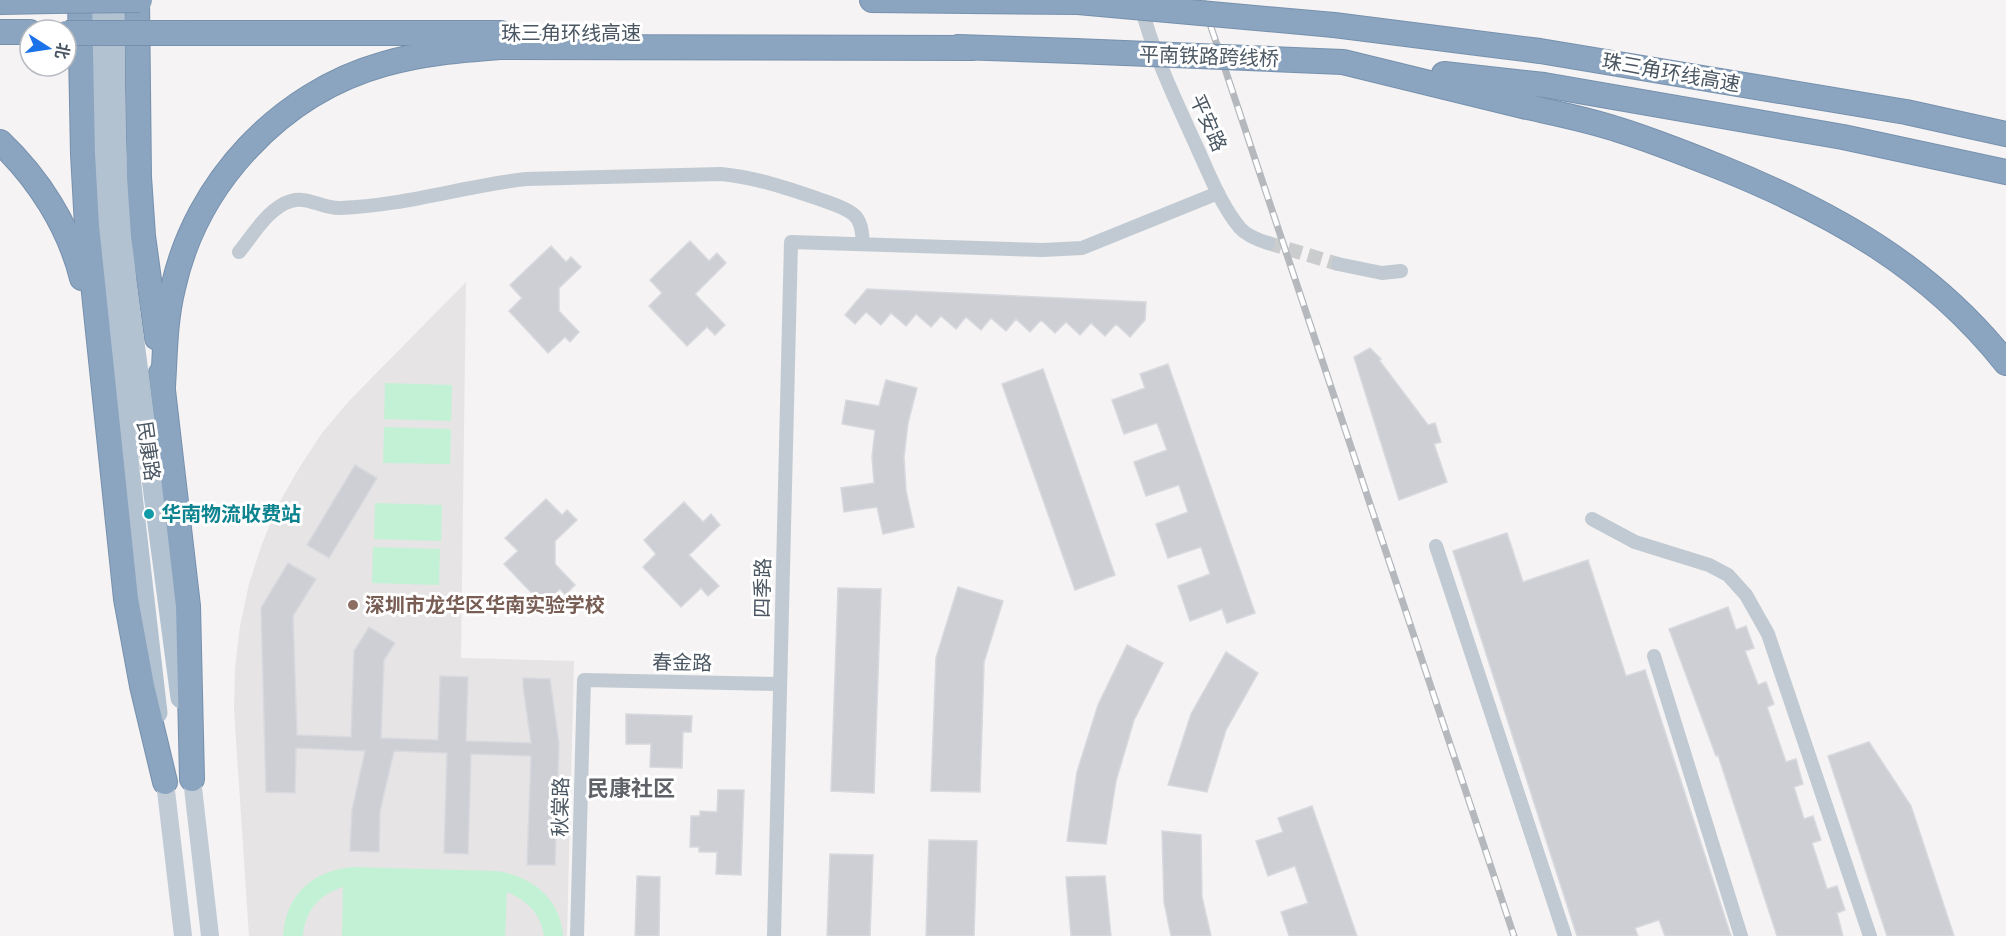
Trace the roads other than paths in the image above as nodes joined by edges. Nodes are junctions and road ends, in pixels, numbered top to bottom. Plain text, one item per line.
1 (80, 0) edge
2 (94, 0) edge
3 (114, 0) edge
4 (138, 0) edge
5 (872, 0) edge
6 (1140, 0) edge
7 (53, 1) edge
8 (1070, 1) edge
9 (0, 2) edge
10 (1334, 25) joint
11 (0, 32) edge
12 (18, 33) edge
13 (78, 33) edge
14 (972, 48) junction
15 (1075, 51) joint
16 (1343, 62) junction
17 (2006, 134) edge
18 (7, 149) edge
19 (2006, 172) edge
20 (1218, 193) junction
21 (1268, 243) tunnel mouth
22 (863, 244) junction
23 (239, 252) dead end
24 (1338, 264) tunnel mouth
25 (1401, 271) dead end
26 (100, 356) junction
27 (2006, 363) edge
28 (163, 387) junction
29 (1592, 519) dead end
30 (1436, 546) dead end
31 (1653, 656) dead end
32 (584, 680) joint
33 (780, 684) junction
34 (192, 779) junction
35 (165, 782) junction
36 (183, 936) edge
37 (210, 936) edge
38 (577, 936) edge
39 (774, 936) edge
40 (1565, 936) edge
41 (1741, 936) edge
42 (1870, 936) edge

1 - 26 highway
2 - 35 main road, 民康路
3 - 34 main road, 民康路
4 - 7 highway, bridge
4 - 28 highway
5 - 8 highway
6 - 20 street, 平安路
7 - 9 highway
8 - 10 highway, 平南铁路跨线桥, bridge
10 - 17 highway, 珠三角环线高速
11 - 12 highway
13 - 14 highway, 珠三角环线高速, bridge
14 - 15 highway, 珠三角环线高速
14 - 28 highway
15 - 16 highway, 平南铁路跨线桥, bridge
16 - 19 highway, 珠三角环线高速
16 - 27 highway
18 - 26 highway
20 - 21 street, 平安路
20 - 22 street
22 - 23 street
22 - 33 street, 四季路
24 - 25 street
26 - 35 highway
28 - 34 highway
29 - 42 street
30 - 40 street
31 - 41 street
32 - 33 street, 春金路
32 - 38 street, 秋棠路
33 - 39 street, 四季路
34 - 37 main road, 民康路
35 - 36 main road, 民康路

